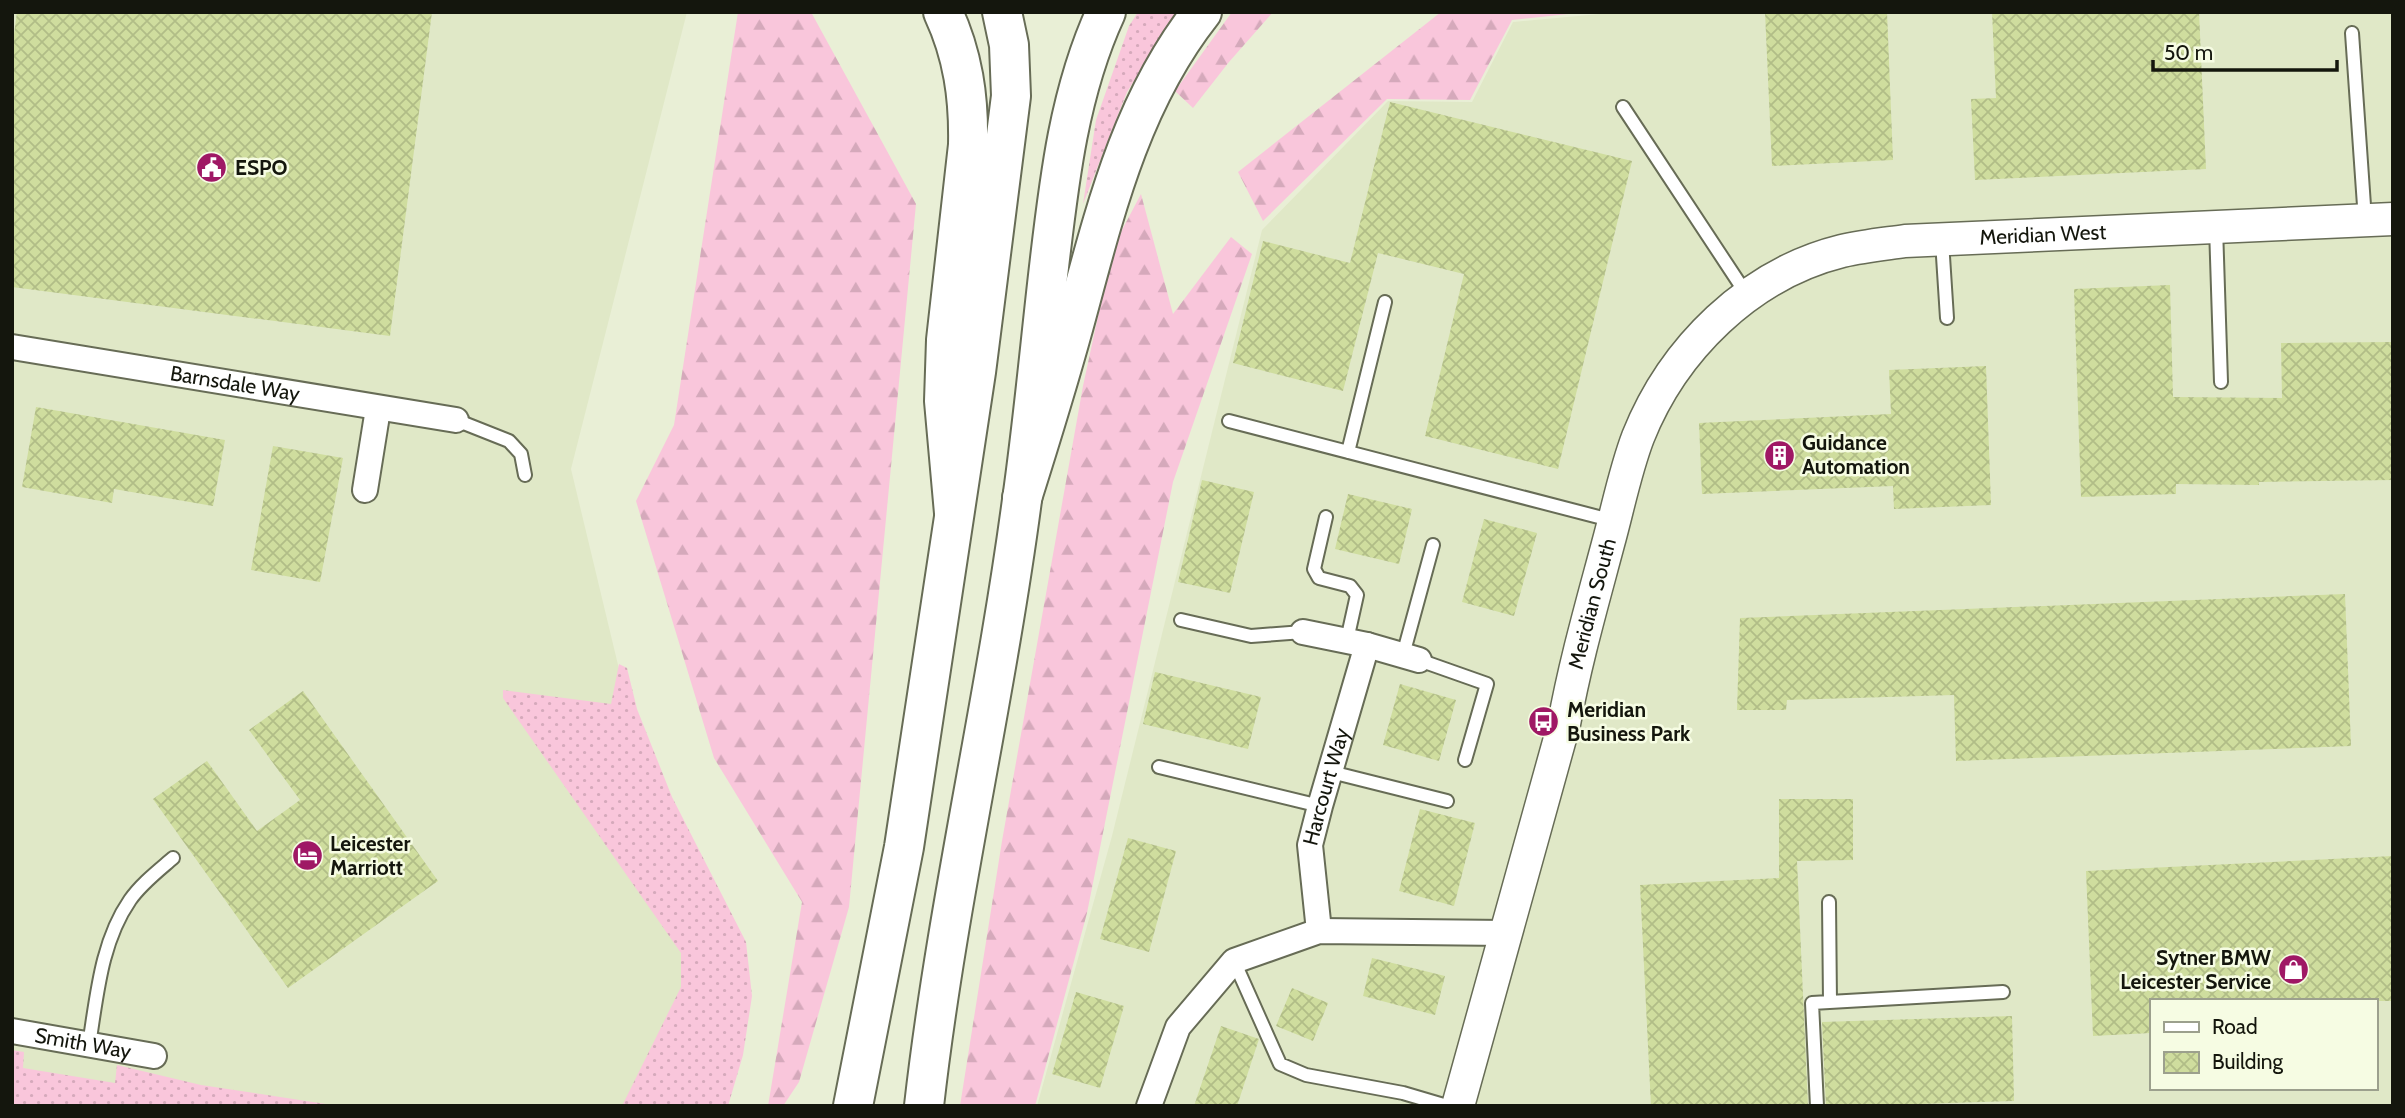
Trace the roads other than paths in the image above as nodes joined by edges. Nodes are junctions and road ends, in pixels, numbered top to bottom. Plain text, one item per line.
1 (943, 12) edge
2 (1002, 12) edge
3 (1106, 12) edge
4 (1202, 12) edge
5 (2352, 33) dead end
6 (1623, 107) dead end
7 (2379, 220) edge
8 (2216, 226) junction
9 (1942, 240) junction
10 (1747, 295) junction
11 (1385, 302) dead end
12 (1947, 318) dead end
13 (1714, 324) joint
14 (12, 347) edge
15 (2221, 382) dead end
16 (378, 409) junction
17 (456, 421) joint
18 (1229, 421) dead end
19 (1348, 452) junction
20 (525, 475) dead end
21 (365, 490) dead end
22 (1023, 498) junction
23 (954, 513) junction
24 (1326, 516) dead end
25 (1614, 522) junction
26 (1433, 545) dead end
27 (1181, 620) dead end
28 (1303, 632) joint
29 (1357, 642) junction
30 (1411, 658) junction
31 (1465, 760) dead end
32 (1159, 767) dead end
33 (1331, 772) junction
34 (1447, 801) dead end
35 (1320, 806) junction
36 (173, 858) dead end
37 (1829, 902) dead end
38 (1319, 931) junction
39 (1506, 933) junction
40 (1234, 961) junction
41 (2003, 992) dead end
42 (1830, 1002) junction
43 (12, 1031) edge
44 (932, 1031) junction
45 (89, 1045) junction
46 (154, 1056) dead end
47 (853, 1106) edge
48 (914, 1106) edge
49 (924, 1106) edge
50 (1149, 1106) edge
51 (1447, 1106) edge
52 (1458, 1106) edge
53 (1817, 1106) edge

1 - 23 highway
2 - 23 highway
3 - 22 highway
4 - 22 highway
5 - 7 lane
6 - 10 lane
7 - 8 street, Meridian West
8 - 9 street, Meridian West
8 - 15 lane
9 - 10 street, Meridian West
9 - 12 lane
10 - 13 street, Meridian West
11 - 19 lane
13 - 25 street, Meridian South
14 - 16 street, Barnsdale Way
16 - 17 street, Barnsdale Way
16 - 21 street
17 - 20 lane
18 - 19 lane
19 - 25 lane
22 - 44 highway
23 - 47 highway
24 - 29 lane
25 - 39 street, Meridian South
26 - 30 lane
27 - 28 lane
28 - 29 street
29 - 30 street
29 - 33 street, Harcourt Way
30 - 31 lane
32 - 35 lane
33 - 34 lane
33 - 35 street, Harcourt Way
35 - 38 street, Harcourt Way
36 - 45 lane
37 - 42 lane
38 - 39 street
38 - 40 street
39 - 52 street, Meridian South
40 - 50 street
40 - 51 lane
41 - 42 lane
42 - 53 lane
43 - 45 street, Smith Way
44 - 48 highway
44 - 49 highway
45 - 46 street, Smith Way

